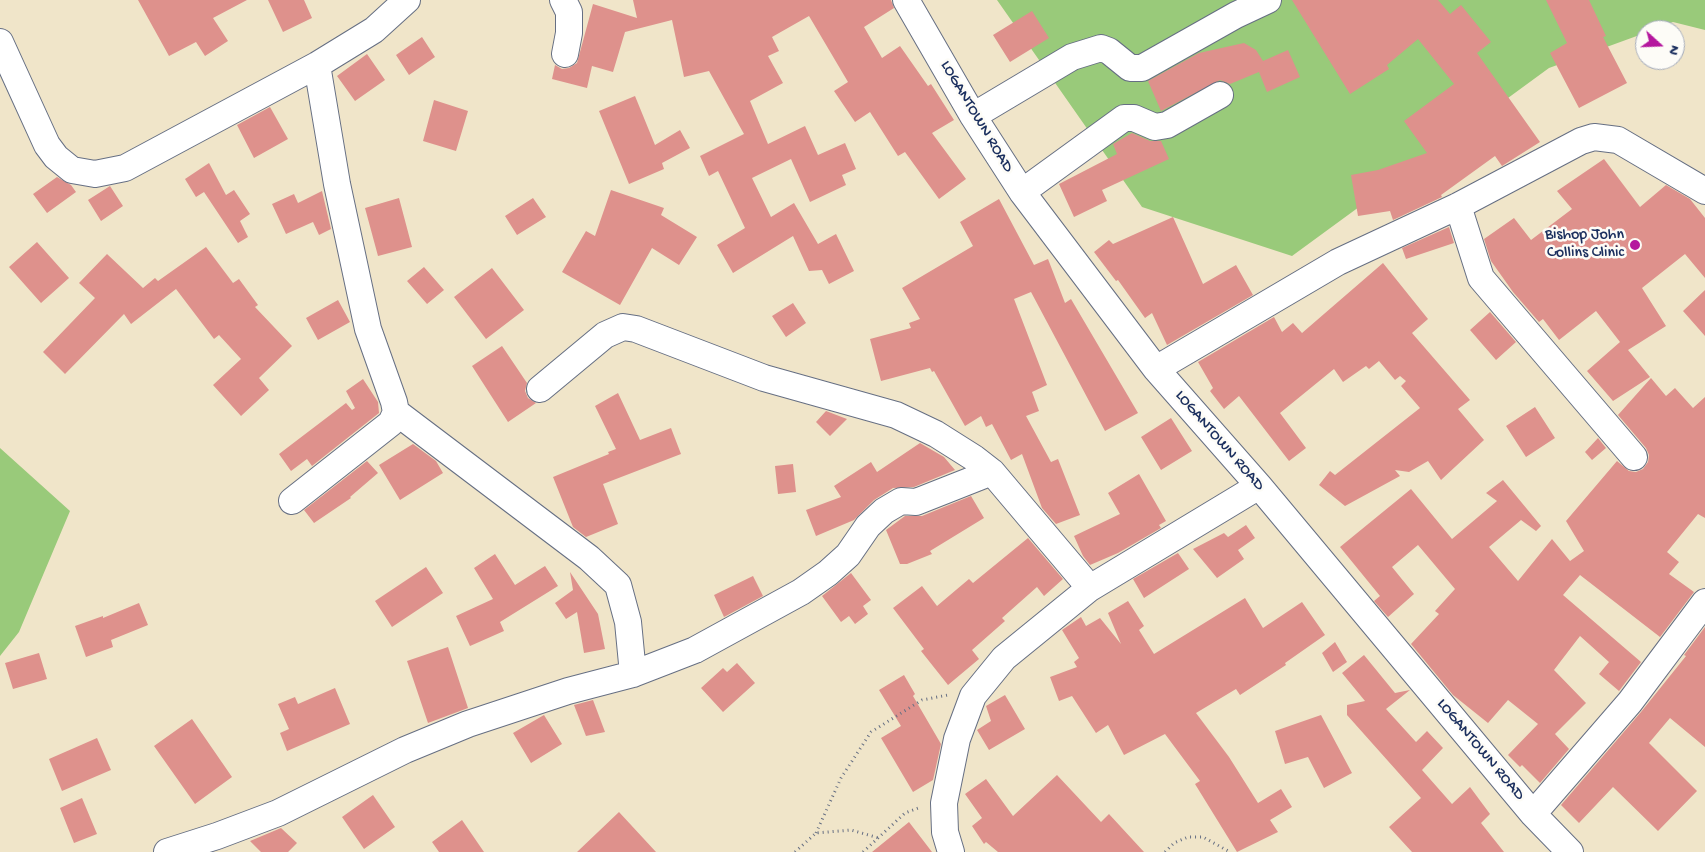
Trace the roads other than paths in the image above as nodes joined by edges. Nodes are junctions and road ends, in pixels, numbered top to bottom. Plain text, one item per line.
1 (406, 0) edge
2 (563, 0) edge
3 (906, 0) edge
4 (1268, 0) edge
5 (0, 42) edge
6 (565, 54) dead end
7 (317, 64) junction
8 (1220, 94) dead end
9 (973, 116) junction
10 (1705, 191) edge
11 (1022, 192) junction
12 (1458, 206) junction
13 (1156, 369) junction
14 (540, 389) dead end
15 (396, 412) junction
16 (1634, 457) dead end
17 (992, 472) junction
18 (1259, 486) junction
19 (292, 501) dead end
20 (1090, 588) junction
21 (1705, 602) edge
22 (633, 674) junction
23 (1533, 814) junction
24 (167, 852) edge
25 (951, 852) edge
26 (1570, 852) edge

1 - 7 street
2 - 6 street
3 - 9 street, LOGANTOWN ROAD
4 - 9 street
5 - 7 street
7 - 15 street
8 - 11 street
9 - 11 street, LOGANTOWN ROAD
10 - 12 street
11 - 13 street, LOGANTOWN ROAD
12 - 13 street
12 - 16 street
13 - 18 street, LOGANTOWN ROAD
14 - 17 street
15 - 19 street
15 - 22 street
17 - 20 street
17 - 22 street
18 - 20 street
18 - 23 street, LOGANTOWN ROAD
20 - 25 street
21 - 23 street
22 - 24 street
23 - 26 street, LOGANTOWN ROAD

